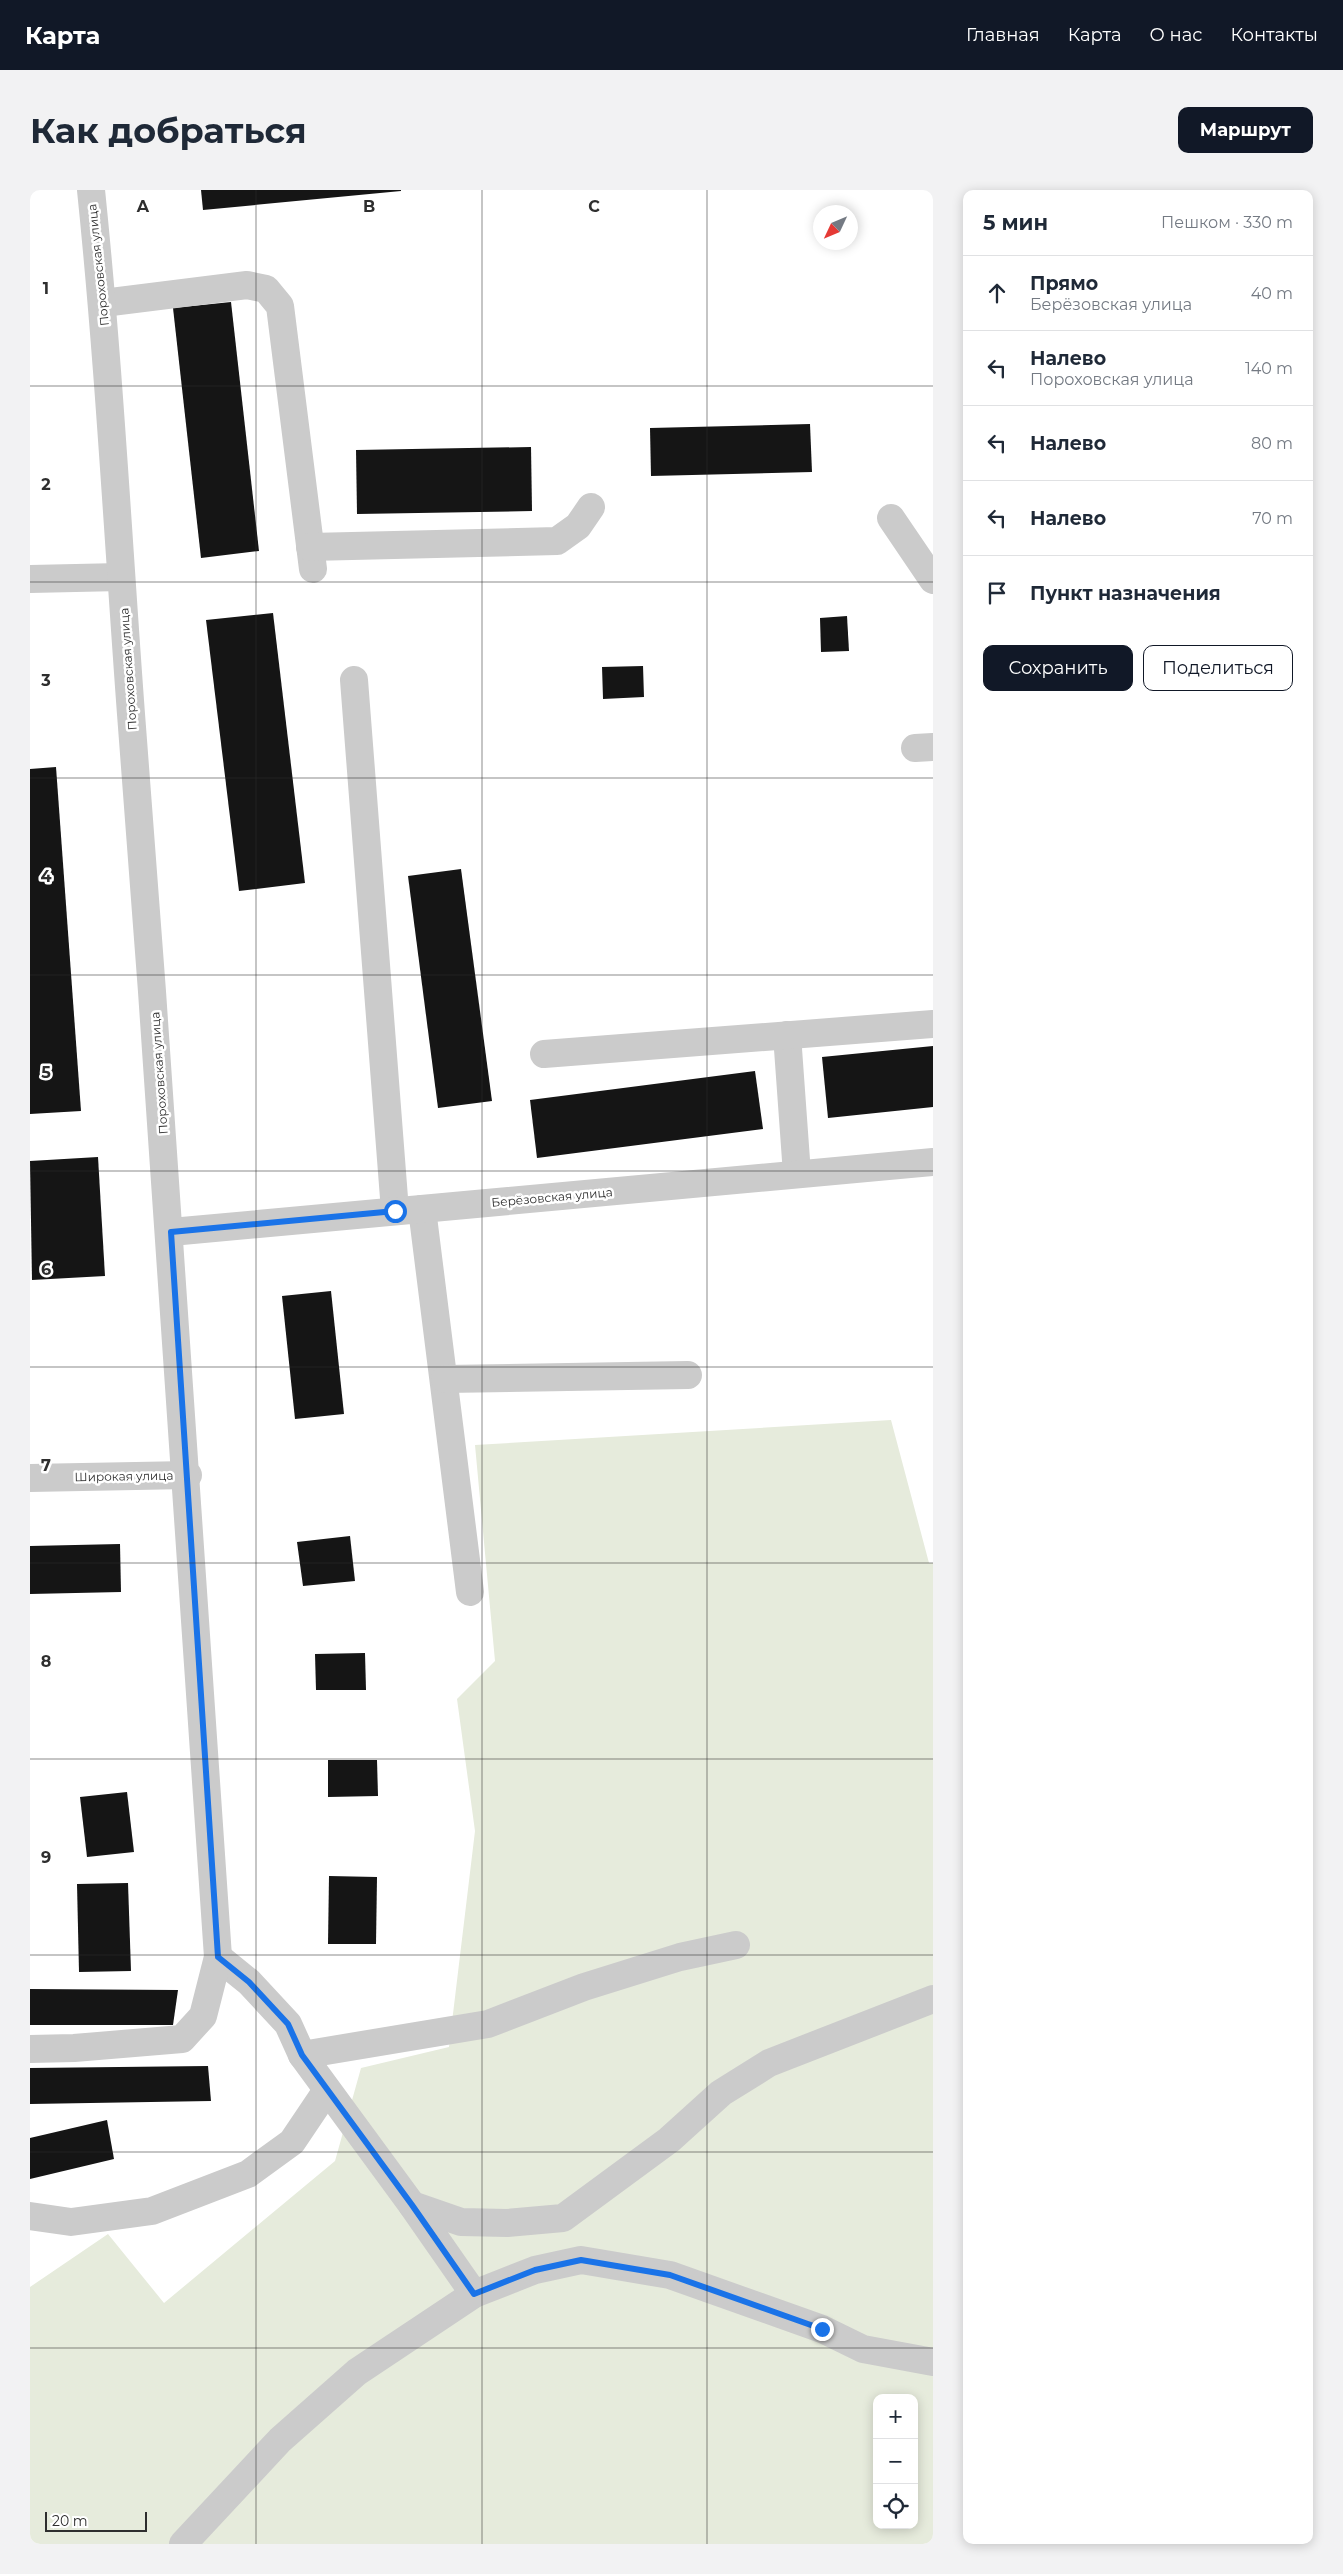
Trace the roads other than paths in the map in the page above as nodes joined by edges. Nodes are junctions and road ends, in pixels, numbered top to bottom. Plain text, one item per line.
1 (91, 190) edge
2 (102, 303) junction
3 (592, 507) dead end
4 (891, 518) dead end
5 (121, 577) junction
6 (30, 578) edge
7 (933, 580) edge
8 (354, 680) dead end
9 (933, 1024) edge
10 (787, 1035) junction
11 (544, 1054) dead end
12 (933, 1162) edge
13 (797, 1174) junction
14 (422, 1209) junction
15 (395, 1211) junction
16 (171, 1232) junction
17 (688, 1376) dead end
18 (445, 1379) junction
19 (188, 1475) junction
20 (30, 1478) edge
21 (470, 1592) dead end
22 (736, 1945) dead end
23 (218, 1957) junction
24 (933, 2000) edge
25 (30, 2049) edge
26 (302, 2055) junction
27 (327, 2090) junction
28 (412, 2205) junction
29 (30, 2216) edge
30 (474, 2294) junction
31 (933, 2362) edge
32 (183, 2544) edge

1 - 2 street, Пороховская улица
2 - 3 street
2 - 5 street, Пороховская улица
4 - 7 street
5 - 6 street
5 - 16 street, Пороховская улица
8 - 15 street
9 - 10 street
10 - 11 street
10 - 13 street
12 - 13 street, Берёзовская улица
13 - 14 street, Берёзовская улица
14 - 15 street, Берёзовская улица
14 - 18 street
15 - 16 street, Берёзовская улица
16 - 19 street, Пороховская улица
17 - 18 street
18 - 21 street
19 - 20 street, Широкая улица
19 - 23 street, Пороховская улица
22 - 26 street
23 - 25 street, Пороховская улица
23 - 26 street
24 - 28 street
26 - 27 street
27 - 28 street
27 - 29 street
28 - 30 street
30 - 31 street
30 - 32 street

